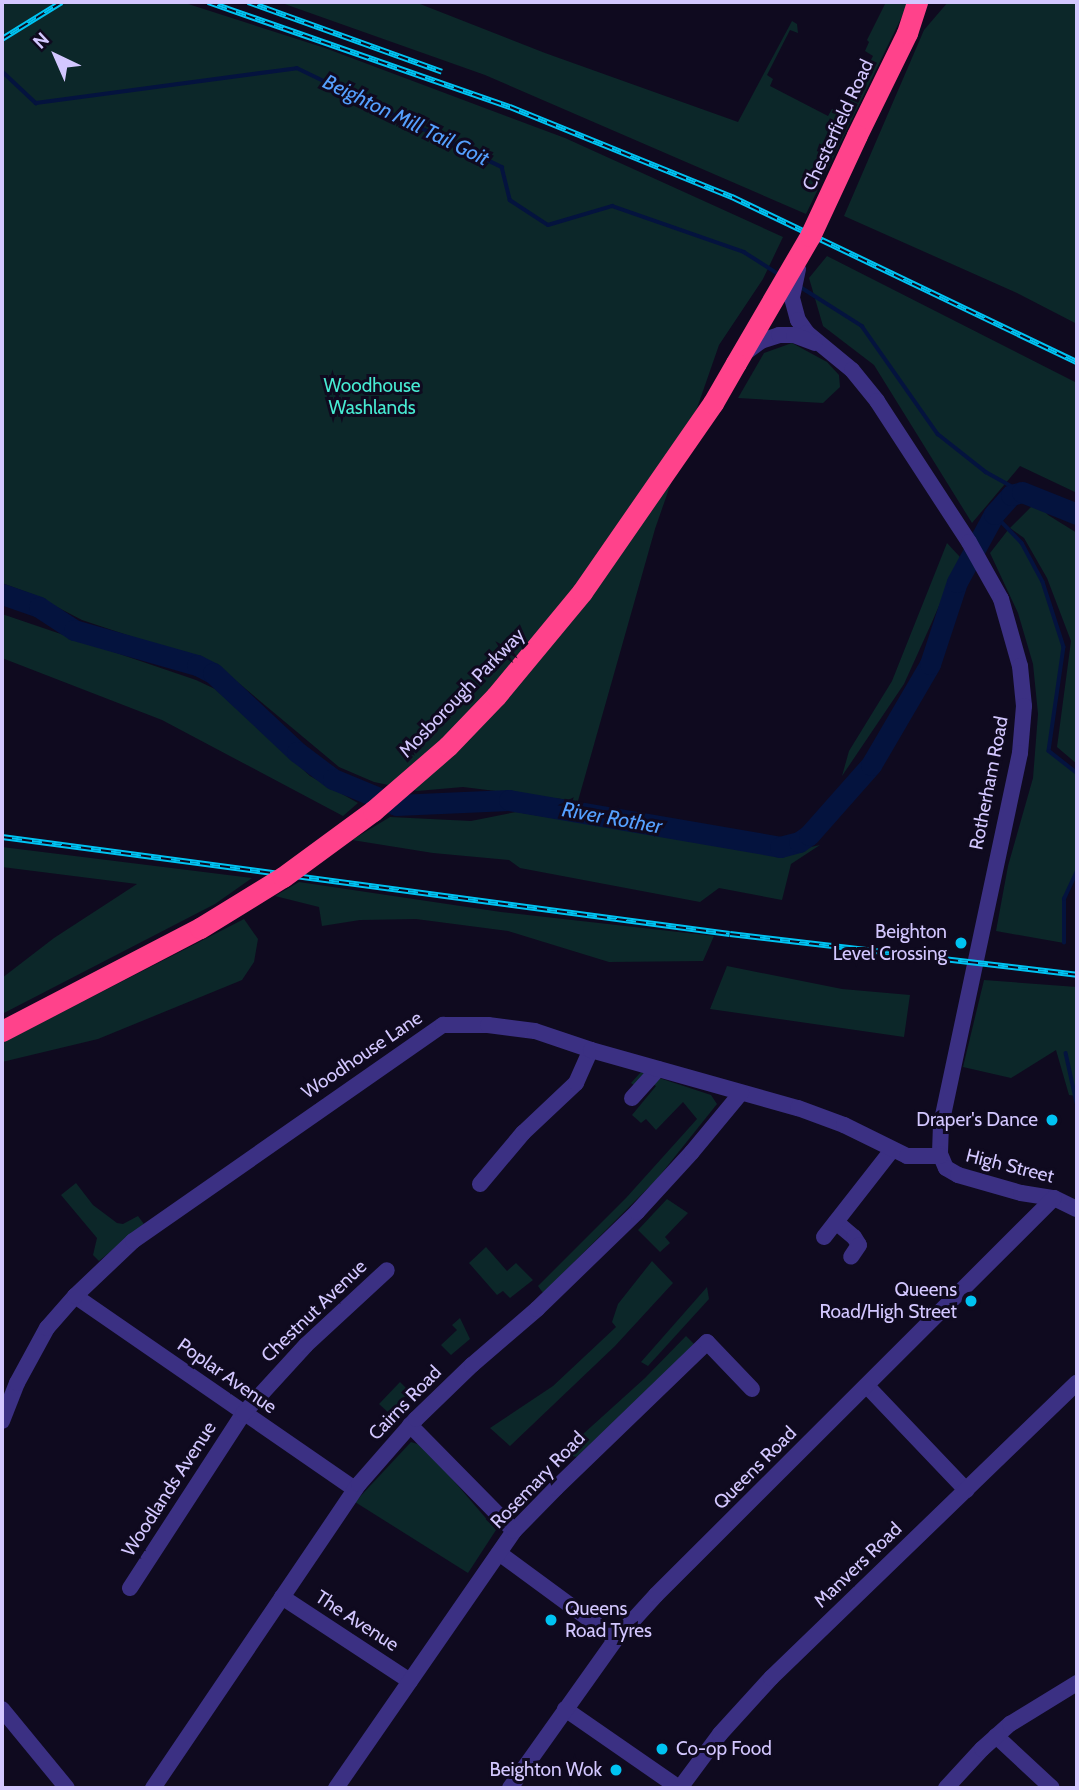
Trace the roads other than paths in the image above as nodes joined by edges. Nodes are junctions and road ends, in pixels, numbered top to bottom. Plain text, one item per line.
1 (917, 2) edge
2 (931, 2) edge
3 (907, 33) junction
4 (810, 236) joint
5 (789, 283) junction
6 (824, 347) junction
7 (736, 363) junction
8 (2, 1031) edge
9 (591, 1050) junction
10 (658, 1069) junction
11 (741, 1093) junction
12 (632, 1098) dead end
13 (892, 1150) junction
14 (940, 1156) junction
15 (480, 1184) dead end
16 (1054, 1198) junction
17 (1077, 1209) edge
18 (836, 1222) junction
19 (824, 1237) dead end
20 (851, 1257) dead end
21 (387, 1270) dead end
22 (75, 1297) junction
23 (1077, 1383) edge
24 (867, 1386) junction
25 (752, 1389) dead end
26 (243, 1414) junction
27 (2, 1420) edge
28 (410, 1425) junction
29 (355, 1489) junction
30 (966, 1490) junction
31 (514, 1531) junction
32 (499, 1553) junction
33 (130, 1588) dead end
34 (282, 1597) junction
35 (616, 1639) junction
36 (410, 1681) junction
37 (1077, 1683) edge
38 (565, 1709) junction
39 (2, 1710) edge
40 (996, 1736) junction
41 (67, 1788) edge
42 (153, 1788) edge
43 (336, 1788) edge
44 (510, 1788) edge
45 (679, 1788) edge
46 (946, 1788) edge
47 (1052, 1788) edge

1 - 3 highway, Chesterfield Road
2 - 3 highway, Chesterfield Road
3 - 4 highway, Chesterfield Road, bridge
4 - 5 highway, Mosborough Parkway
5 - 6 street
5 - 7 highway, Mosborough Parkway
6 - 7 street
6 - 14 street, Rotherham Road
7 - 8 highway, Mosborough Parkway, bridge
9 - 10 street, Woodhouse Lane
9 - 15 street
9 - 22 street, Woodhouse Lane
10 - 11 street, Woodhouse Lane
10 - 12 street
11 - 13 street, Woodhouse Lane
11 - 28 street, Cairns Road
13 - 14 street, Woodhouse Lane
13 - 18 street
14 - 16 street, High Street
16 - 17 street, High Street
16 - 24 street, Queens Road
18 - 19 street
18 - 20 street
21 - 26 street, Chestnut Avenue
22 - 26 street, Poplar Avenue
22 - 27 street, Woodhouse Lane
23 - 30 street, Manvers Road
24 - 30 street
24 - 35 street, Queens Road
25 - 31 street, Rosemary Road
26 - 29 street, Poplar Avenue
26 - 33 street, Woodlands Avenue
28 - 29 street, Cairns Road
28 - 31 street
29 - 34 street, Cairns Road
30 - 45 street, Manvers Road
31 - 32 street, Rosemary Road
32 - 35 street
32 - 36 street, Rosemary Road
34 - 36 street, The Avenue
34 - 42 street, Cairns Road
35 - 38 street, Queens Road
36 - 43 street, Rosemary Road
37 - 40 street
38 - 44 street, Queens Road
38 - 45 street
39 - 41 street
40 - 46 street
40 - 47 street

